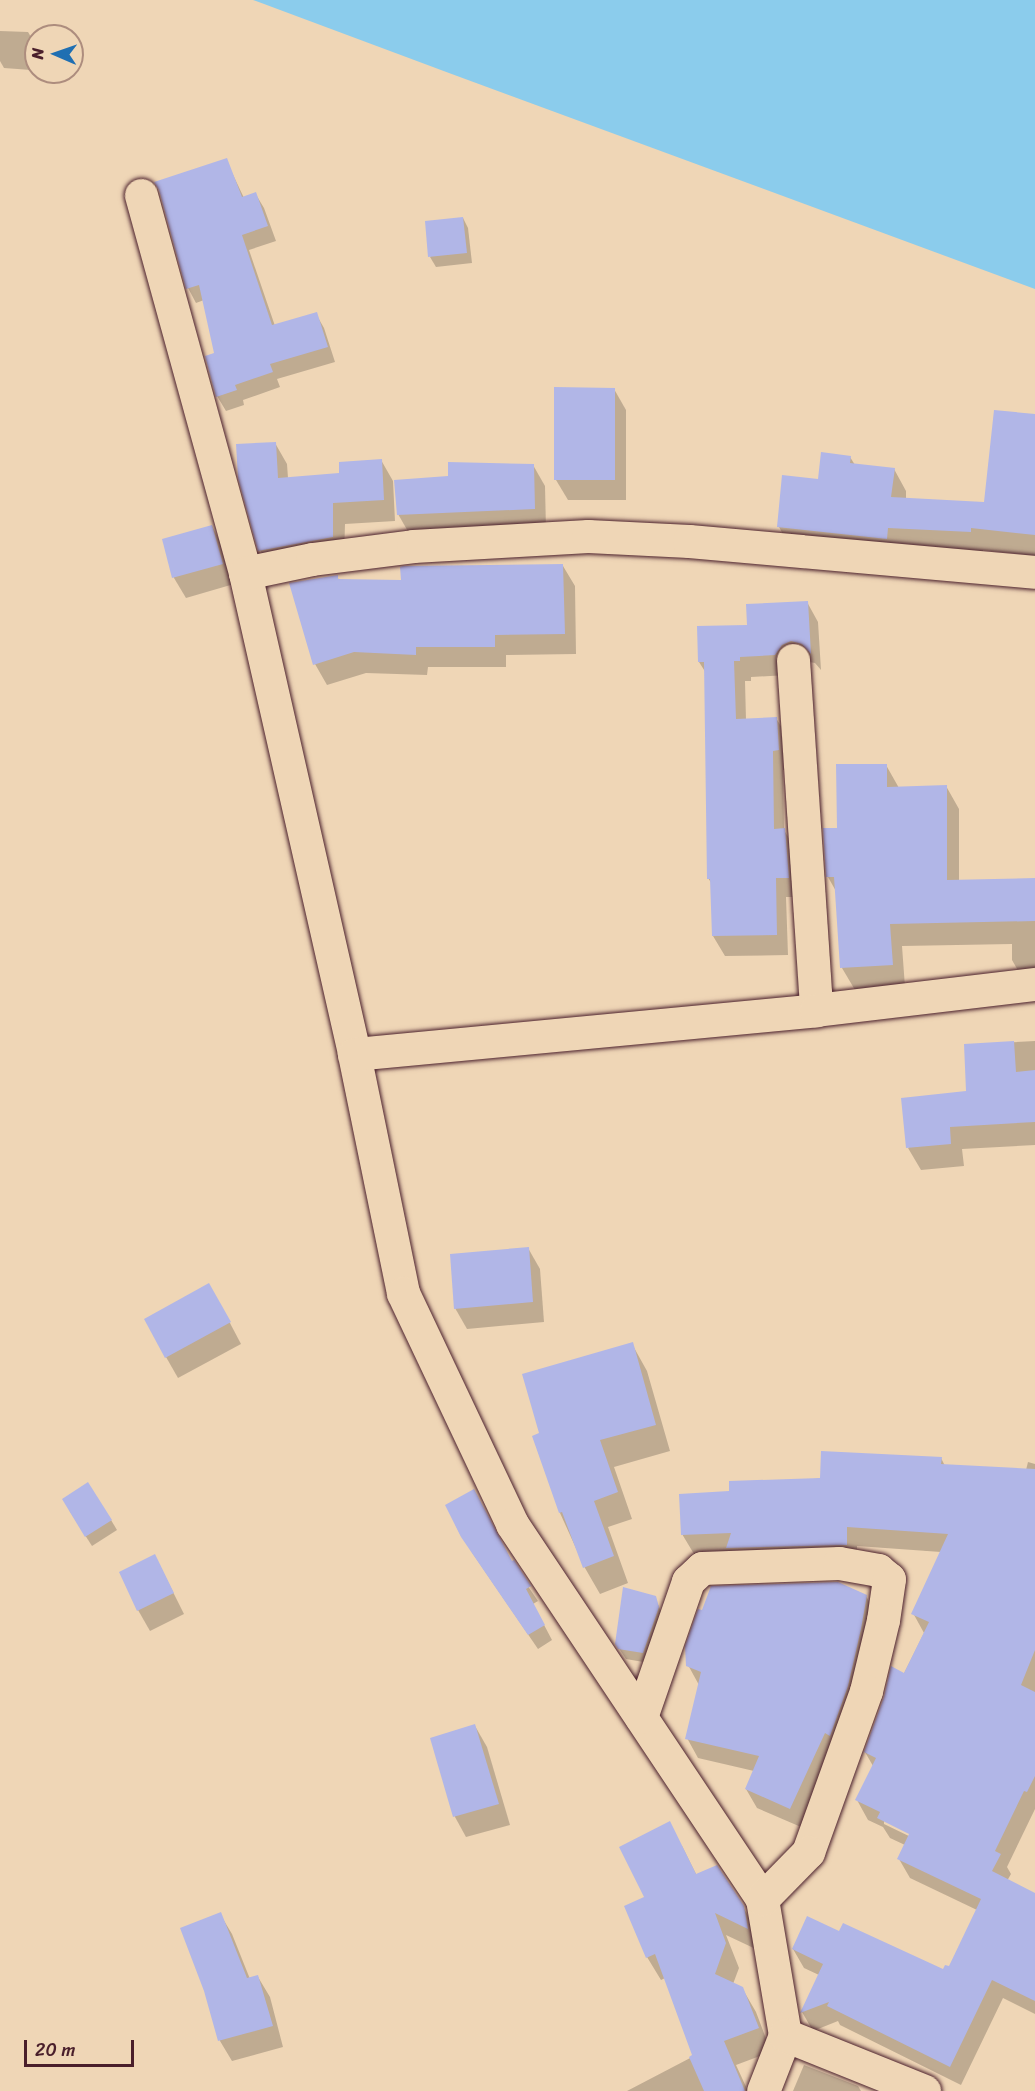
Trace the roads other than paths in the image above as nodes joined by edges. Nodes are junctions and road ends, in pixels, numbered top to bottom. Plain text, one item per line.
1 (141, 195) dead end
2 (1035, 572) edge
3 (245, 573) junction
4 (793, 660) dead end
5 (1035, 984) edge
6 (816, 1010) junction
7 (354, 1054) junction
8 (641, 1717) junction
9 (762, 1899) junction
10 (785, 2035) junction
11 (763, 2091) edge
12 (924, 2091) edge

1 - 3 street
2 - 3 street
3 - 7 street
4 - 6 street
5 - 6 street
6 - 7 street
7 - 8 street
8 - 9 street
8 - 9 street
9 - 10 street
10 - 11 street
10 - 12 street

